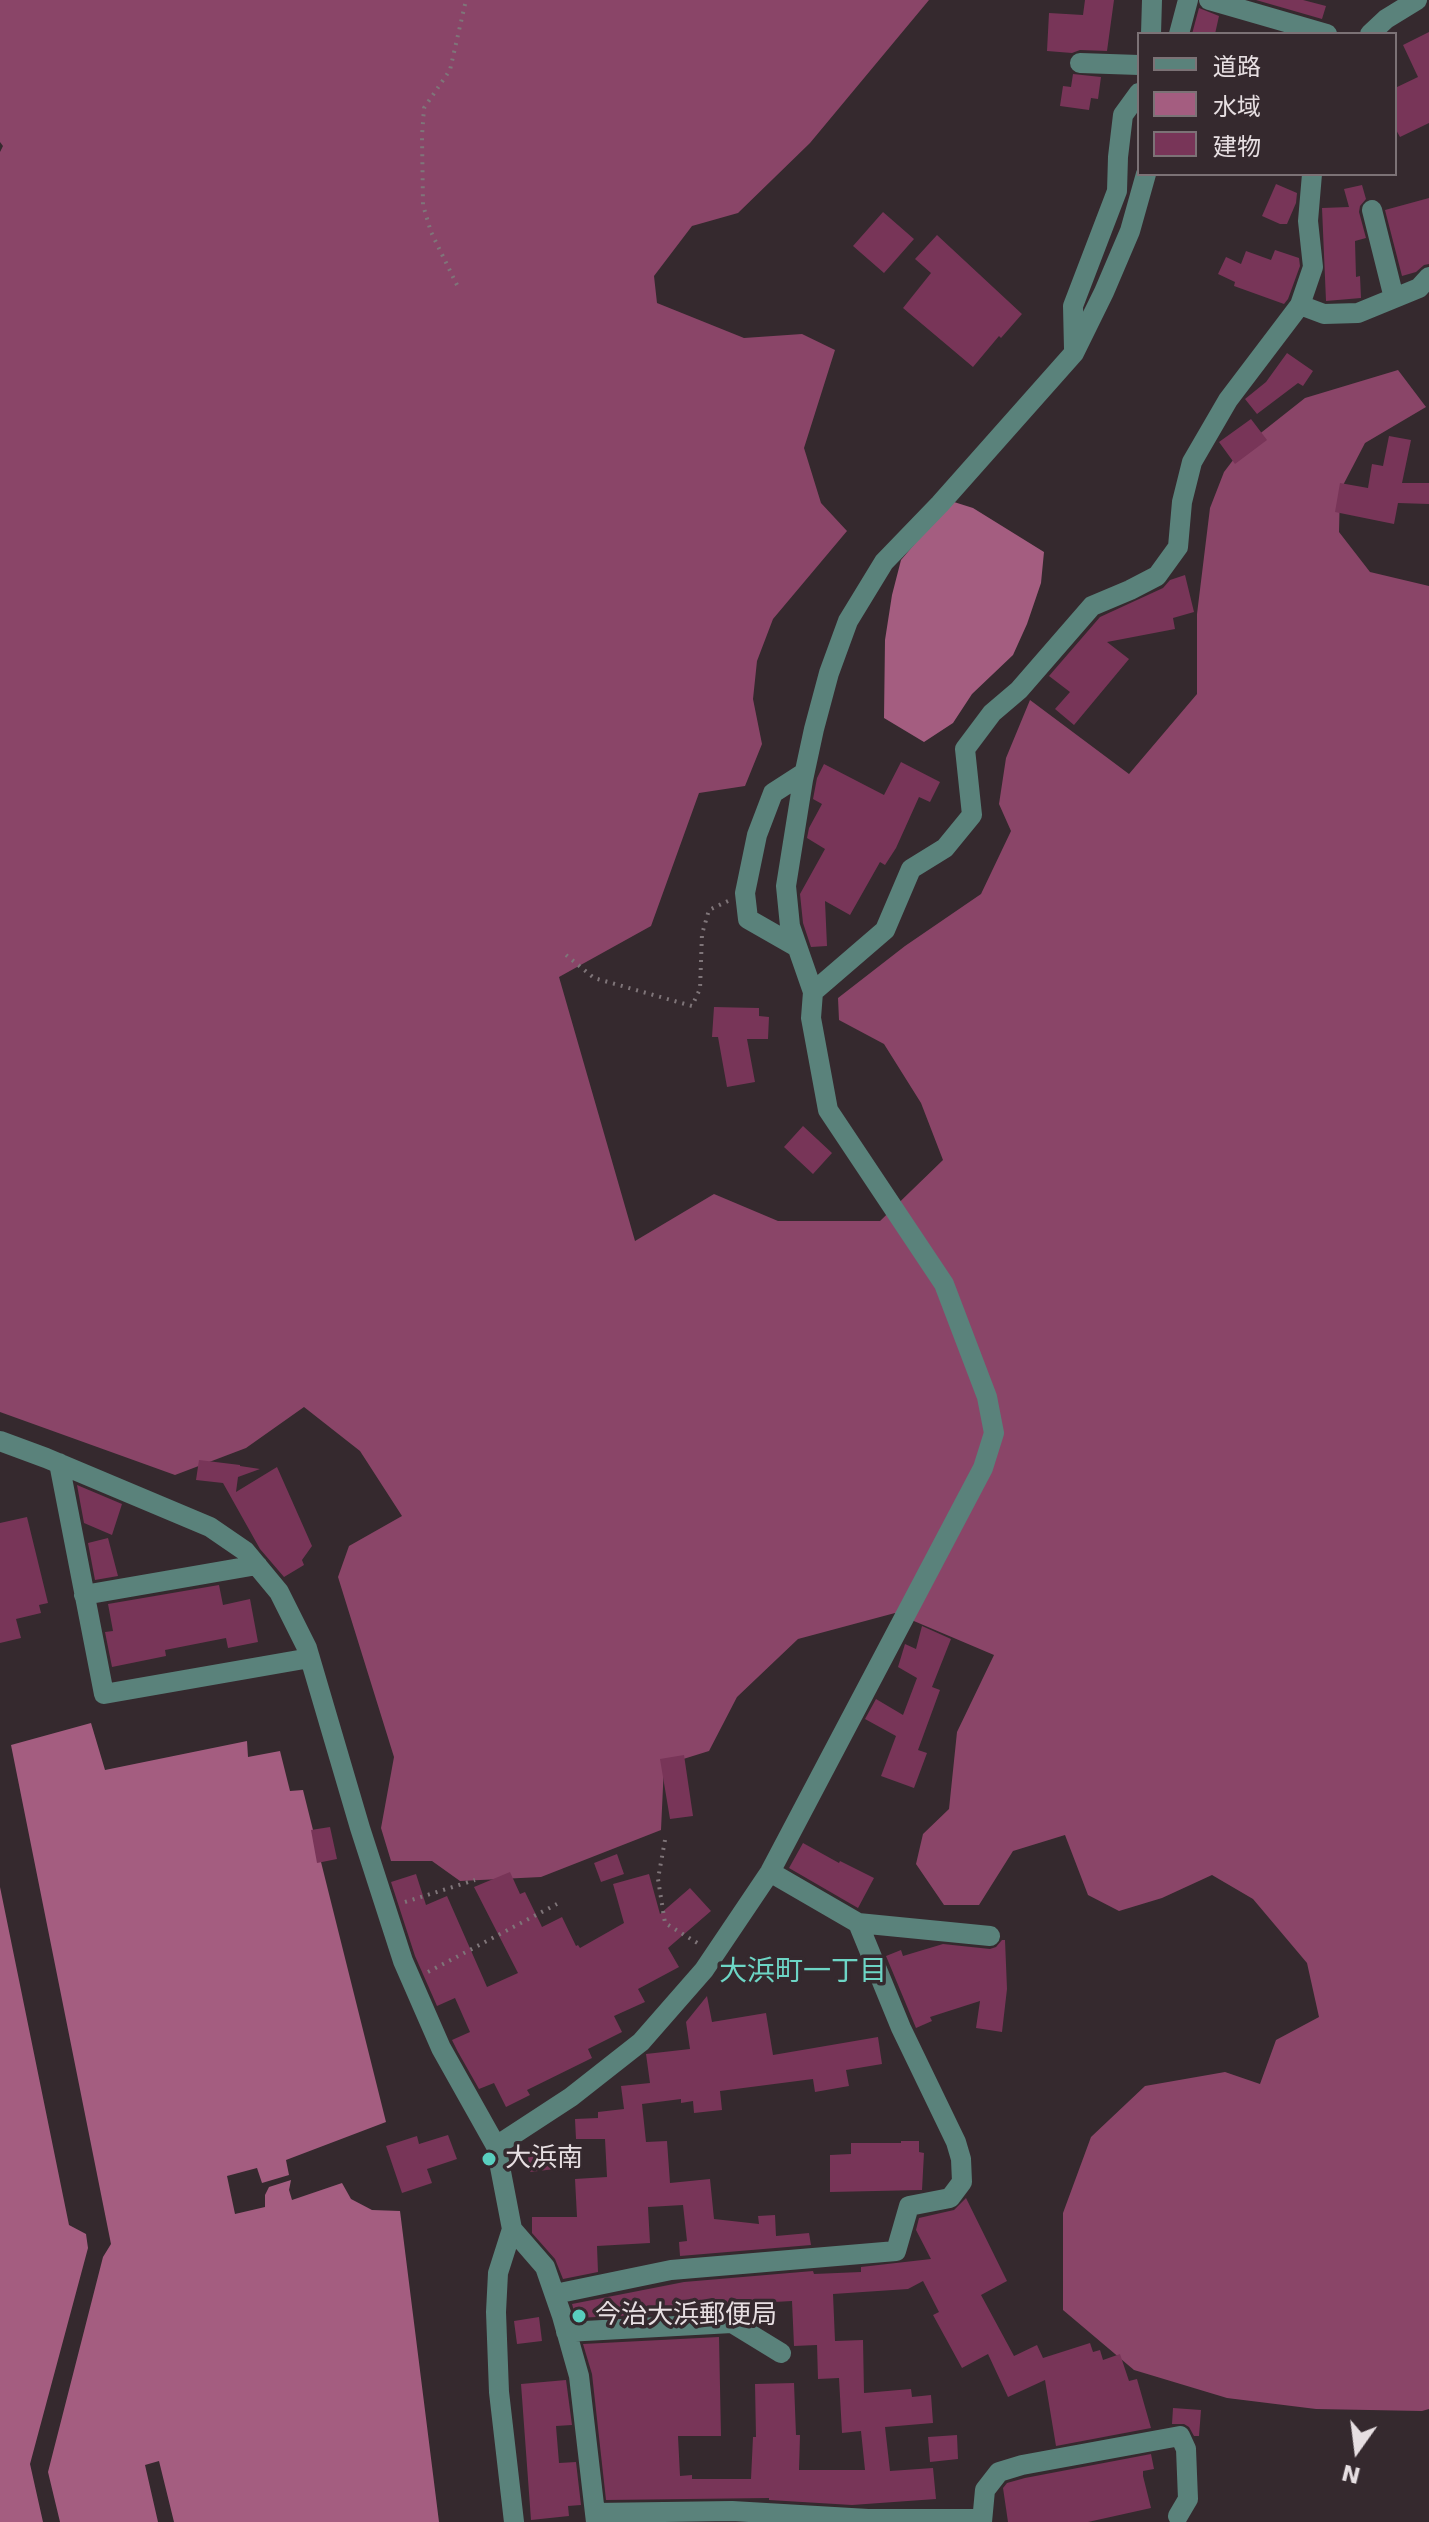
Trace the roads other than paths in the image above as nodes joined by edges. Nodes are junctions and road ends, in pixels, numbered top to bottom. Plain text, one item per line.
1 (1152, 0) edge
2 (1188, 0) edge
3 (1209, 0) edge
4 (1417, 0) edge
5 (1386, 19) junction
6 (1151, 32) edge
7 (1180, 32) edge
8 (1320, 32) edge
9 (1356, 32) edge
10 (1372, 32) edge
11 (1080, 63) dead end
12 (1137, 65) edge
13 (1137, 96) edge
14 (1145, 176) edge
15 (1312, 176) edge
16 (1372, 210) dead end
17 (1429, 277) edge
18 (1394, 298) junction
19 (1300, 305) junction
20 (1074, 353) junction
21 (804, 773) junction
22 (797, 947) junction
23 (813, 992) junction
24 (0, 1441) edge
25 (59, 1463) junction
26 (257, 1565) junction
27 (84, 1595) junction
28 (310, 1658) junction
29 (770, 1872) junction
30 (858, 1923) junction
31 (990, 1936) dead end
32 (496, 2146) junction
33 (512, 2229) junction
34 (555, 2294) junction
35 (566, 2332) junction
36 (781, 2353) dead end
37 (1178, 2516) dead end
38 (596, 2517) edge
39 (982, 2521) edge
40 (514, 2522) edge

1 - 6 street
2 - 7 street
3 - 8 street
4 - 5 street
5 - 9 street
5 - 10 street
11 - 12 street
13 - 20 street
14 - 20 street
15 - 19 street
16 - 18 street
17 - 18 street
18 - 19 street
19 - 23 street
20 - 21 street
21 - 22 street
21 - 22 street
22 - 23 street
23 - 29 street
24 - 25 street
25 - 26 street
25 - 27 street
26 - 27 street
26 - 28 street
27 - 28 street
28 - 32 street
29 - 30 street
29 - 32 street
30 - 31 street
30 - 34 street
32 - 33 street
33 - 34 street
33 - 40 street
34 - 35 street
35 - 36 street
35 - 38 street
37 - 39 street
38 - 39 street

